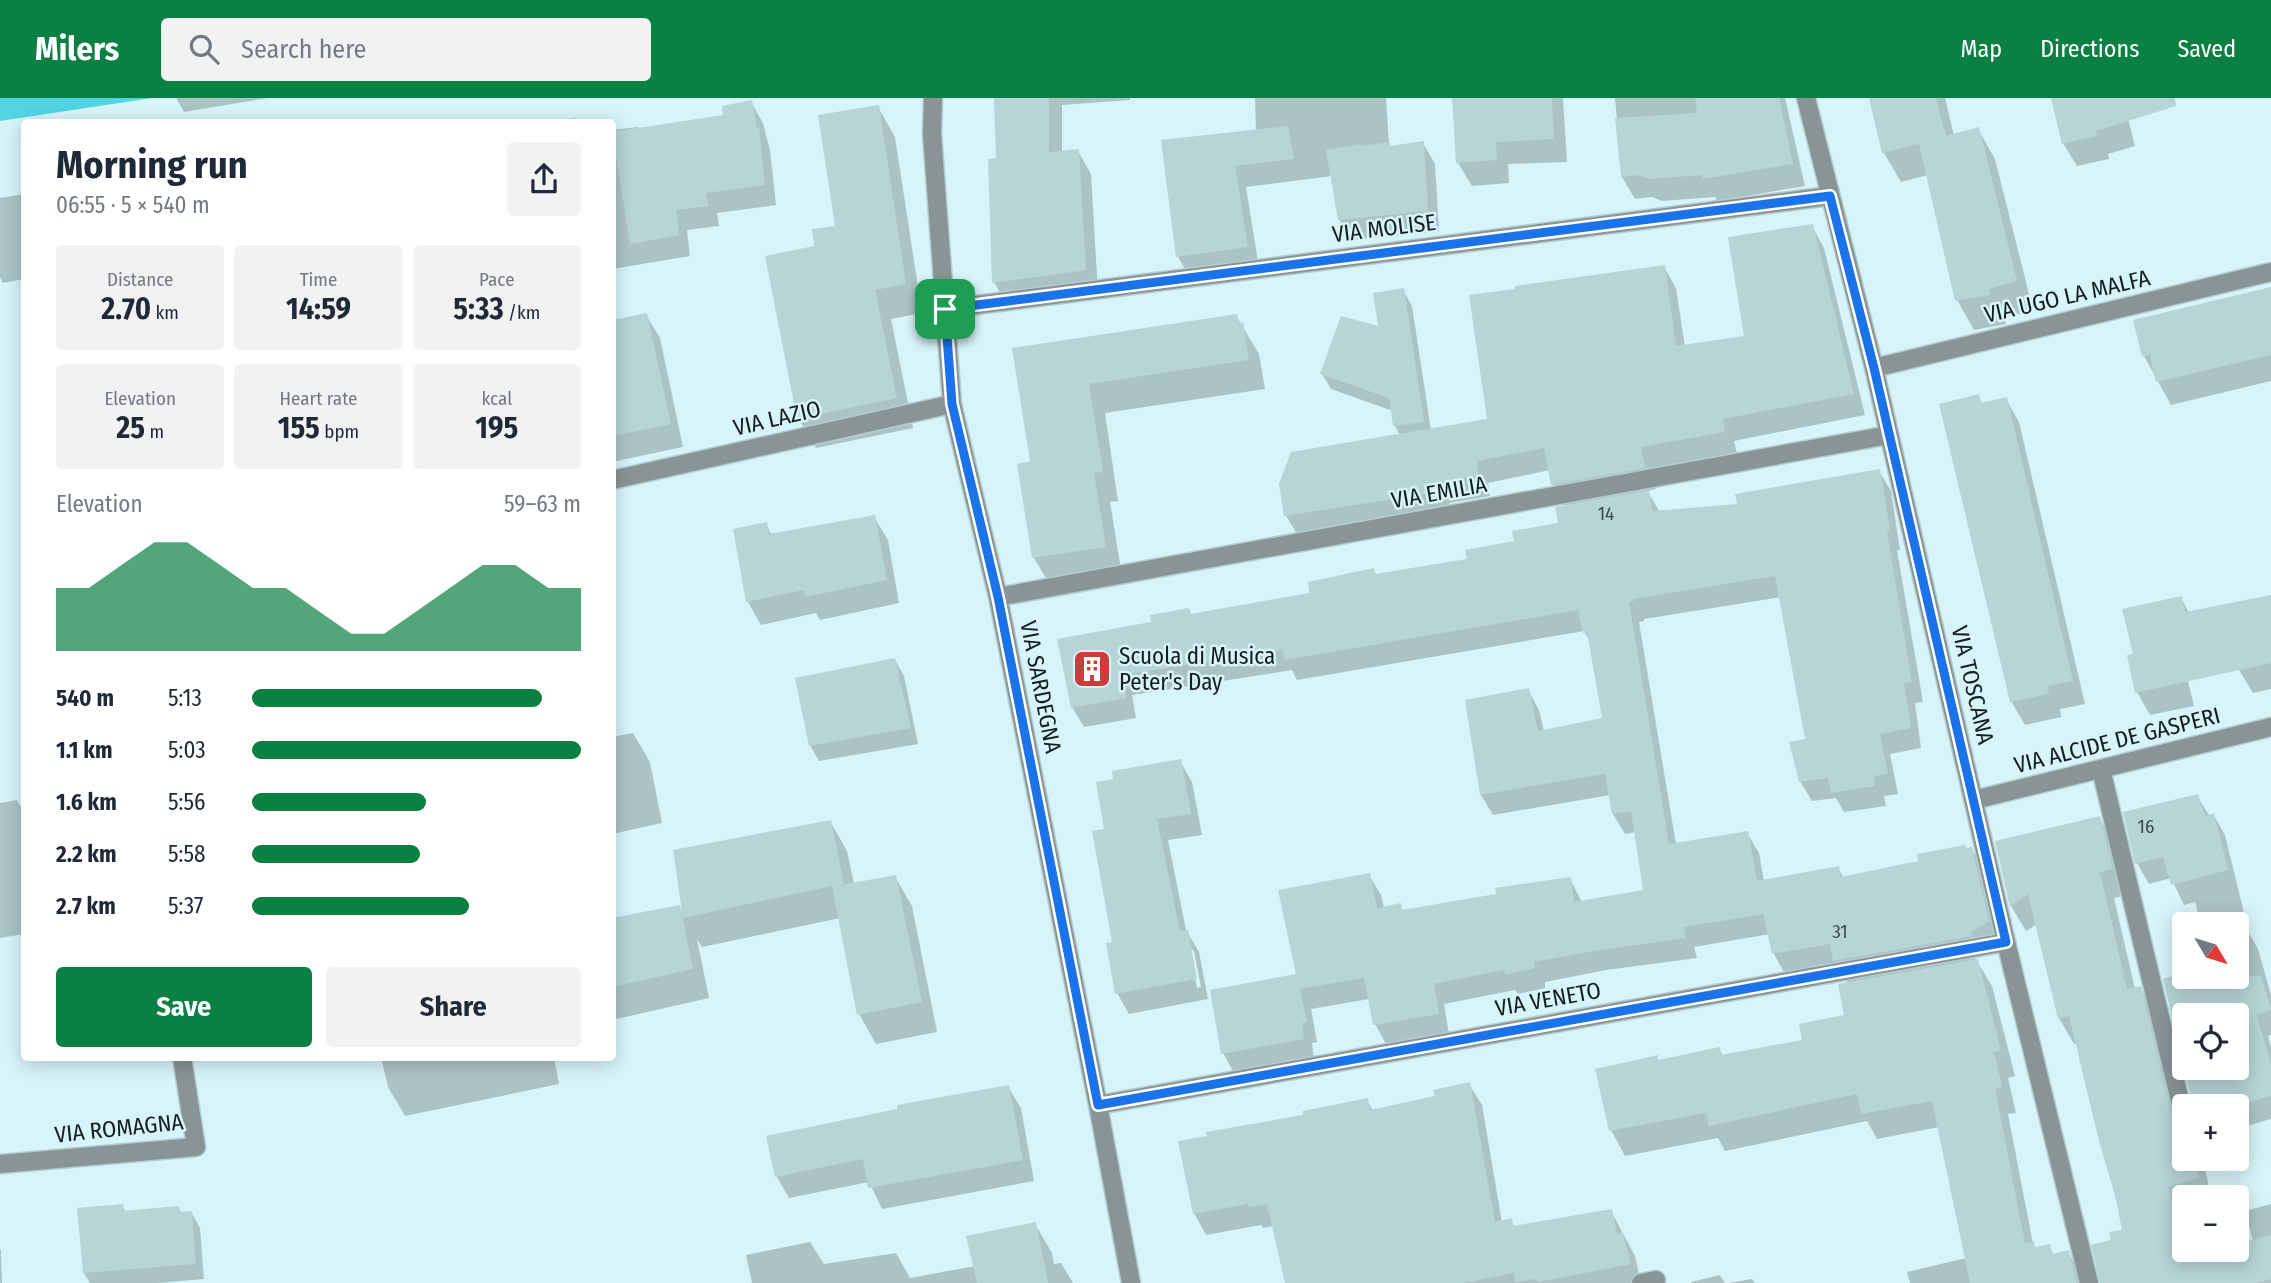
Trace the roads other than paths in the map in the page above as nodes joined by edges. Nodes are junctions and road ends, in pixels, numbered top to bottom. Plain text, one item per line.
1 (933, 98) edge
2 (1806, 98) edge
3 (1830, 196) junction
4 (2271, 272) edge
5 (945, 309) junction
6 (1874, 368) junction
7 (952, 404) junction
8 (1889, 435) junction
9 (616, 479) edge
10 (998, 597) junction
11 (2271, 727) edge
12 (2101, 768) junction
13 (1974, 800) junction
14 (2006, 942) junction
15 (183, 1061) edge
16 (2178, 1094) edge
17 (1098, 1105) junction
18 (0, 1164) edge
19 (1131, 1283) edge
20 (2089, 1283) edge

1 - 5 street, VIA SARDEGNA
2 - 3 street, VIA TOSCANA
3 - 5 street, VIA MOLISE
3 - 6 street, VIA TOSCANA
4 - 6 street, VIA UGO LA MALFA
5 - 7 street, VIA SARDEGNA
6 - 8 street, VIA TOSCANA
7 - 9 street, VIA LAZIO
7 - 10 street, VIA SARDEGNA
8 - 10 street, VIA EMILIA
8 - 13 street, VIA TOSCANA
10 - 17 street, VIA SARDEGNA
11 - 12 street, VIA ALCIDE DE GASPERI
12 - 13 street, VIA ALCIDE DE GASPERI
12 - 16 street
13 - 14 street, VIA TOSCANA
14 - 17 street, VIA VENETO
14 - 20 street, VIA TOSCANA
15 - 18 street, VIA ROMAGNA
17 - 19 street, VIA SARDEGNA

